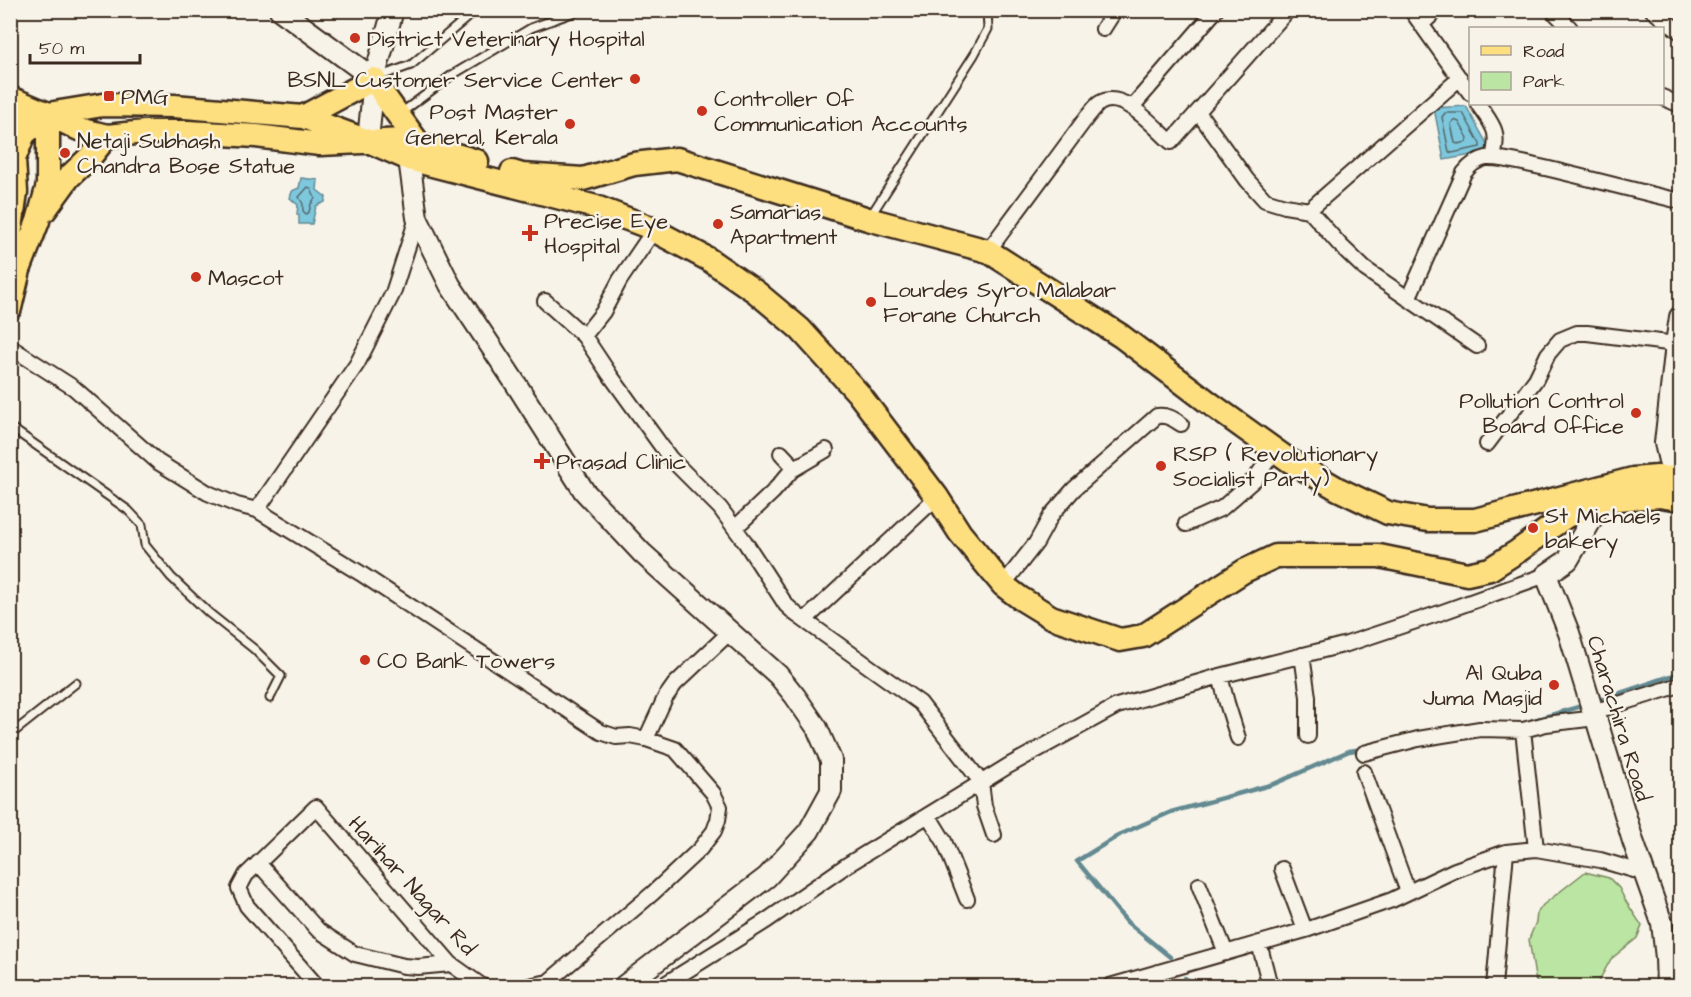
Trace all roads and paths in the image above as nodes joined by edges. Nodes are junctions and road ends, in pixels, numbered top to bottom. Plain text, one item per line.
1 (393, 10) edge
2 (476, 10) edge
3 (580, 10) edge
4 (987, 10) edge
5 (1115, 10) edge
6 (1216, 10) edge
7 (1288, 10) edge
8 (1412, 10) edge
9 (1437, 10) edge
10 (1552, 10) edge
11 (1652, 10) edge
12 (289, 13) edge
13 (1421, 25) junction
14 (1569, 27) edge
15 (1103, 29) dead end
16 (1680, 32) edge
17 (1460, 78) junction
18 (374, 79) junction
19 (1469, 92) edge
20 (10, 98) edge
21 (1664, 98) edge
22 (1479, 105) edge
23 (1680, 105) edge
24 (1132, 107) junction
25 (1198, 112) junction
26 (48, 114) junction
27 (398, 115) junction
28 (303, 117) junction
29 (10, 119) edge
30 (107, 136) junction
31 (368, 141) junction
32 (414, 148) junction
33 (12, 155) edge
34 (1493, 158) junction
35 (1680, 201) edge
36 (1309, 210) junction
37 (417, 218) junction
38 (868, 219) junction
39 (38, 222) junction
40 (654, 230) junction
41 (10, 236) edge
42 (988, 251) junction
43 (1408, 299) junction
44 (545, 301) dead end
45 (10, 308) edge
46 (1680, 317) edge
47 (584, 336) junction
48 (1676, 344) junction
49 (1477, 346) dead end
50 (10, 347) edge
51 (1180, 424) dead end
52 (10, 427) edge
53 (1487, 444) dead end
54 (826, 450) dead end
55 (1275, 450) junction
56 (781, 453) dead end
57 (795, 468) junction
58 (1679, 488) edge
59 (1607, 492) junction
60 (937, 497) junction
61 (257, 510) junction
62 (1186, 524) dead end
63 (735, 528) junction
64 (1546, 575) junction
65 (1003, 585) junction
66 (805, 620) junction
67 (729, 632) junction
68 (1302, 655) junction
69 (1220, 676) junction
70 (76, 683) dead end
71 (1680, 685) edge
72 (270, 698) dead end
73 (1595, 715) junction
74 (1523, 730) junction
75 (10, 735) edge
76 (1308, 736) dead end
77 (1238, 738) dead end
78 (646, 739) junction
79 (1364, 753) dead end
80 (1364, 772) dead end
81 (981, 782) junction
82 (928, 815) junction
83 (994, 835) dead end
84 (1536, 849) junction
85 (1506, 852) junction
86 (258, 863) junction
87 (1282, 868) dead end
88 (1644, 873) junction
89 (1199, 885) dead end
90 (1408, 892) junction
91 (967, 899) dead end
92 (1305, 930) junction
93 (1259, 943) junction
94 (1226, 953) junction
95 (451, 964) junction
96 (1159, 972) junction
97 (552, 984) edge
98 (317, 987) edge
99 (482, 987) edge
100 (529, 987) edge
101 (624, 987) edge
102 (662, 987) edge
103 (1110, 987) edge
104 (1161, 987) edge
105 (1270, 987) edge
106 (1494, 987) edge
107 (1666, 987) edge

1 - 18 street
2 - 18 lane
3 - 27 lane
4 - 38 lane
5 - 15 street
6 - 24 street
7 - 25 street
8 - 13 street
9 - 13 street
10 - 14 street
11 - 16 street
12 - 18 street
13 - 17 street
17 - 19 street
17 - 36 street
18 - 27 main road
18 - 28 main road
18 - 31 street
20 - 26 main road
21 - 23 street
22 - 34 street
24 - 25 street
24 - 42 street
25 - 36 street
26 - 28 main road
26 - 29 main road
26 - 30 main road
26 - 33 main road
26 - 39 main road
27 - 32 main road
28 - 31 main road
30 - 31 main road
30 - 39 main road
31 - 32 main road
32 - 37 street
32 - 38 main road
32 - 40 main road
33 - 41 main road
34 - 35 street
34 - 43 street
36 - 43 street
37 - 61 street
37 - 67 street
38 - 42 main road
39 - 45 main road
40 - 47 street
40 - 60 main road
42 - 55 main road
43 - 49 street
44 - 47 street
46 - 48 street
47 - 63 street
48 - 53 street
48 - 58 street
50 - 61 street
51 - 65 street
52 - 72 lane
54 - 57 street
55 - 59 main road
55 - 62 street
56 - 57 street
57 - 63 street
58 - 59 main road
59 - 64 street
59 - 65 main road
60 - 65 main road
60 - 66 street
61 - 78 street
63 - 66 street
64 - 68 street
64 - 73 street, Charachira Road
66 - 81 street
67 - 78 street
67 - 101 street
68 - 69 street
68 - 76 street
69 - 77 street
69 - 81 street
70 - 75 lane
71 - 73 street
73 - 74 street
73 - 88 street, Charachira Road
74 - 79 street
74 - 84 street
78 - 97 street
80 - 90 street
81 - 82 street
81 - 83 street
82 - 91 street
82 - 102 street
84 - 85 street
84 - 88 street
85 - 90 street
85 - 106 street
86 - 95 street
86 - 95 street, Harihar Nagar Rd
86 - 98 street
87 - 92 street
88 - 107 street, Charachira Road
89 - 94 street
90 - 92 street
92 - 93 street
93 - 94 street
93 - 105 street
94 - 96 street
95 - 99 street, Harihar Nagar Rd
96 - 103 street
96 - 104 street
97 - 100 street

